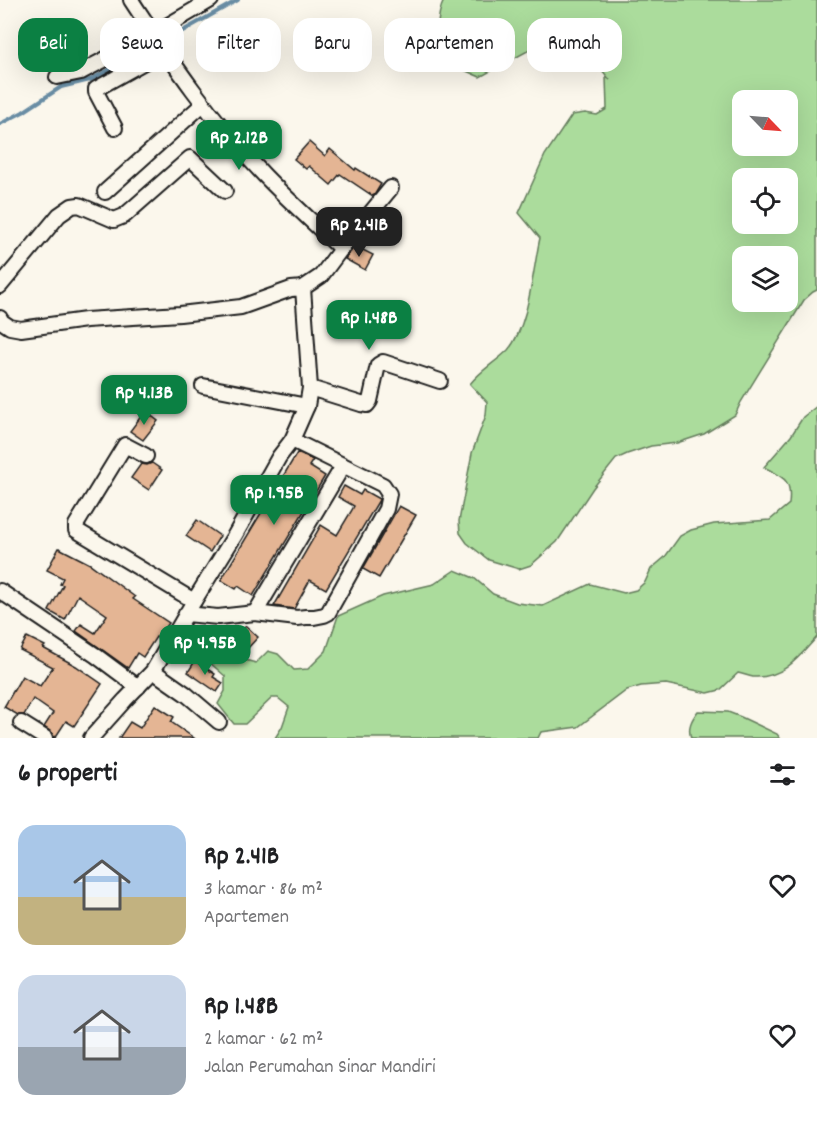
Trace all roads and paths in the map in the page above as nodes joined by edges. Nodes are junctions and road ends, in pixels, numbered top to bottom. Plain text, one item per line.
1 (131, 0) edge
2 (211, 0) edge
3 (143, 18) edge
4 (180, 18) edge
5 (100, 62) edge
6 (124, 72) edge
7 (180, 72) edge
8 (57, 77) dead end
9 (203, 104) junction
10 (114, 128) dead end
11 (391, 188) dead end
12 (225, 191) dead end
13 (105, 192) dead end
14 (341, 249) junction
15 (0, 286) edge
16 (303, 288) junction
17 (0, 318) edge
18 (440, 381) dead end
19 (203, 386) dead end
20 (310, 388) junction
21 (307, 406) junction
22 (292, 440) junction
23 (146, 456) dead end
24 (344, 466) junction
25 (0, 591) edge
26 (194, 601) junction
27 (255, 613) junction
28 (186, 614) junction
29 (153, 671) junction
30 (138, 687) junction
31 (21, 723) dead end
32 (219, 723) dead end
33 (45, 738) edge
34 (91, 738) edge

1 - 3 street
2 - 4 street
5 - 8 street
6 - 10 street
7 - 9 street
9 - 13 street
9 - 14 street
11 - 14 street
12 - 15 street
14 - 16 street
16 - 17 street
16 - 20 street
18 - 20 street
19 - 21 street
20 - 21 street
21 - 22 street
22 - 24 street
22 - 26 street
23 - 26 street
24 - 27 street
24 - 27 street
25 - 30 street
26 - 28 street
27 - 28 street
28 - 29 street
29 - 30 street
29 - 32 street
30 - 34 street
31 - 33 street

